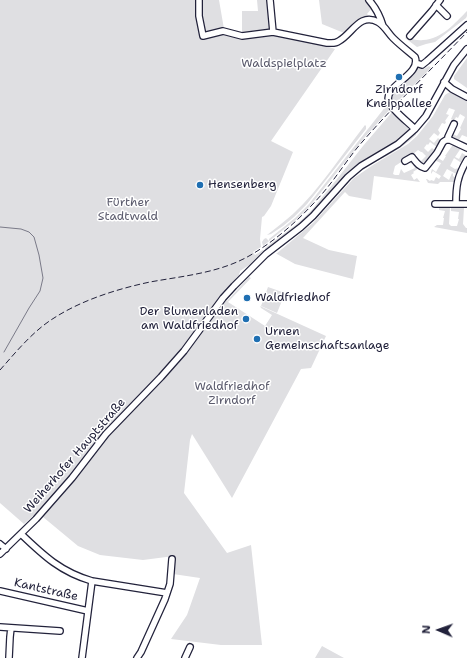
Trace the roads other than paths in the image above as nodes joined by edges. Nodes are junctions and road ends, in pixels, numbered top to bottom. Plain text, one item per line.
1 (198, 0) edge
2 (270, 0) edge
3 (370, 0) edge
4 (440, 0) edge
5 (436, 5) junction
6 (447, 16) dead end
7 (467, 25) edge
8 (384, 26) junction
9 (273, 32) junction
10 (410, 36) dead end
11 (467, 49) edge
12 (416, 64) junction
13 (444, 82) junction
14 (467, 96) edge
15 (454, 124) dead end
16 (415, 129) junction
17 (448, 140) junction
18 (467, 148) edge
19 (467, 160) edge
20 (405, 161) dead end
21 (435, 204) dead end
22 (456, 204) junction
23 (467, 204) edge
24 (21, 534) junction
25 (0, 544) edge
26 (6, 549) junction
27 (0, 554) edge
28 (172, 559) dead end
29 (92, 581) junction
30 (0, 591) edge
31 (167, 593) junction
32 (88, 611) junction
33 (0, 627) edge
34 (11, 628) junction
35 (60, 631) dead end
36 (190, 647) dead end
37 (10, 658) edge
38 (82, 658) edge
39 (137, 658) edge
40 (185, 658) edge

1 - 9 street
2 - 9 street
3 - 8 street
4 - 5 street
5 - 6 street
5 - 10 street
7 - 12 street
8 - 9 street
8 - 12 street
11 - 13 street, Weiherhofer Hauptstraße
12 - 16 street
13 - 14 street
13 - 16 street, Weiherhofer Hauptstraße
15 - 17 street
16 - 24 street, Weiherhofer Hauptstraße
17 - 18 street
17 - 20 street
19 - 22 street
21 - 22 street
22 - 23 street
24 - 26 street, Weiherhofer Hauptstraße
24 - 29 street
25 - 26 street
26 - 27 street, Weiherhofer Hauptstraße
28 - 31 street
29 - 31 street
29 - 32 street
30 - 32 street, Kantstraße
31 - 39 street
32 - 38 street
33 - 34 street
34 - 35 street
34 - 37 street
36 - 40 street

